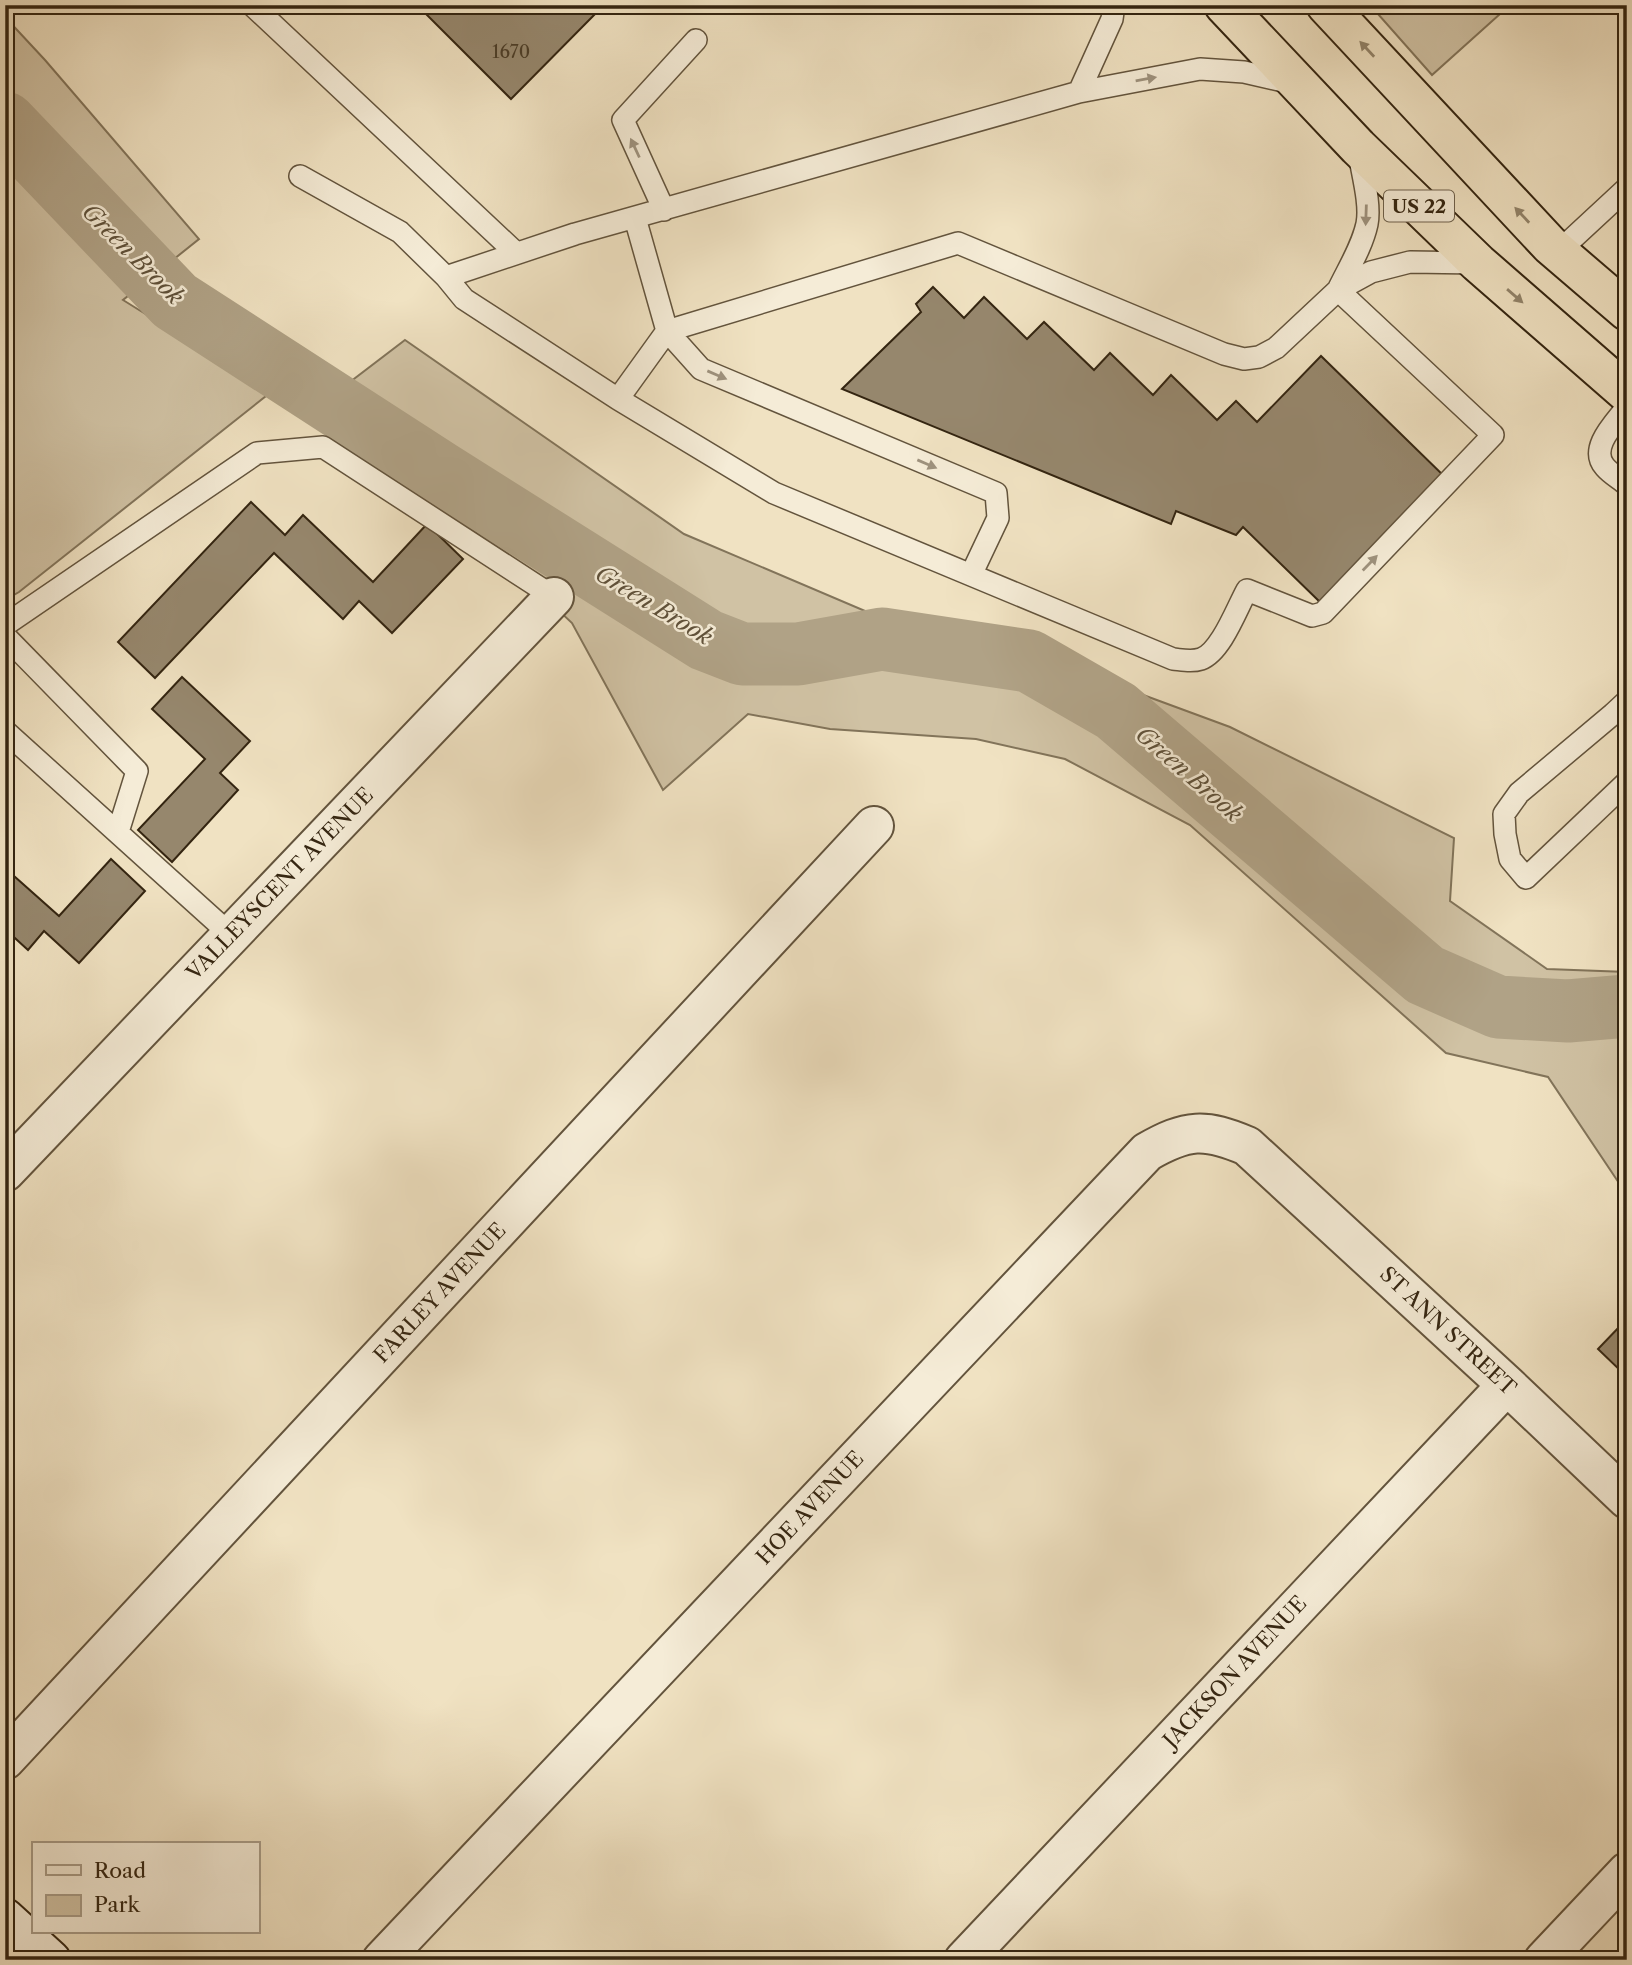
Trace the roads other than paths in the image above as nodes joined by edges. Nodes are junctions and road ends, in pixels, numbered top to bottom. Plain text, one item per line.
1 (252, 5) edge
2 (1114, 5) edge
3 (1224, 5) edge
4 (1326, 5) edge
5 (696, 40) dead end
6 (1301, 85) junction
7 (1079, 92) junction
8 (1359, 147) junction
9 (300, 176) dead end
10 (1627, 188) edge
11 (664, 210) junction
12 (635, 218) junction
13 (1558, 252) junction
14 (516, 253) junction
15 (1478, 263) junction
16 (446, 276) junction
17 (1338, 290) junction
18 (1622, 302) edge
19 (667, 331) junction
20 (1627, 393) edge
21 (618, 399) junction
22 (1627, 407) edge
23 (1627, 485) edge
24 (971, 575) junction
25 (554, 597) joint
26 (5, 625) edge
27 (5, 636) edge
28 (1622, 714) edge
29 (5, 730) edge
30 (1627, 782) edge
31 (874, 826) dead end
32 (118, 832) junction
33 (232, 935) junction
34 (1267, 1164) joint
35 (5, 1172) edge
36 (1507, 1385) junction
37 (1627, 1499) edge
38 (5, 1760) edge
39 (1627, 1872) edge
40 (5, 1918) edge
41 (51, 1960) edge
42 (382, 1960) edge
43 (964, 1960) edge
44 (1544, 1960) edge

1 - 14 lane
2 - 7 lane
3 - 6 highway, US 22
13 -> 4 highway
11 -> 5 lane
7 -> 6 lane
6 - 8 highway, US 22
7 - 11 lane
8 - 15 highway, US 22
8 -> 17 lane
9 - 16 lane
10 - 13 lane
11 - 12 lane
12 - 14 lane
12 - 19 lane
13 - 18 highway
14 - 16 lane
15 - 17 lane
15 -> 20 highway, US 22
16 - 21 lane
17 - 19 lane
24 -> 17 lane
19 - 21 lane
19 -> 24 lane
21 - 24 lane
22 - 23 lane
25 - 26 lane
25 - 33 street, VALLEYSCENT AVENUE
27 - 32 lane
28 - 30 lane
29 - 32 lane
31 - 38 street, FARLEY AVENUE
32 - 33 lane
33 - 35 street, VALLEYSCENT AVENUE
34 - 36 street, ST ANN STREET
34 - 42 street, HOE AVENUE
36 - 37 street, ST ANN STREET
36 - 43 street, JACKSON AVENUE
39 - 44 street
40 - 41 street

